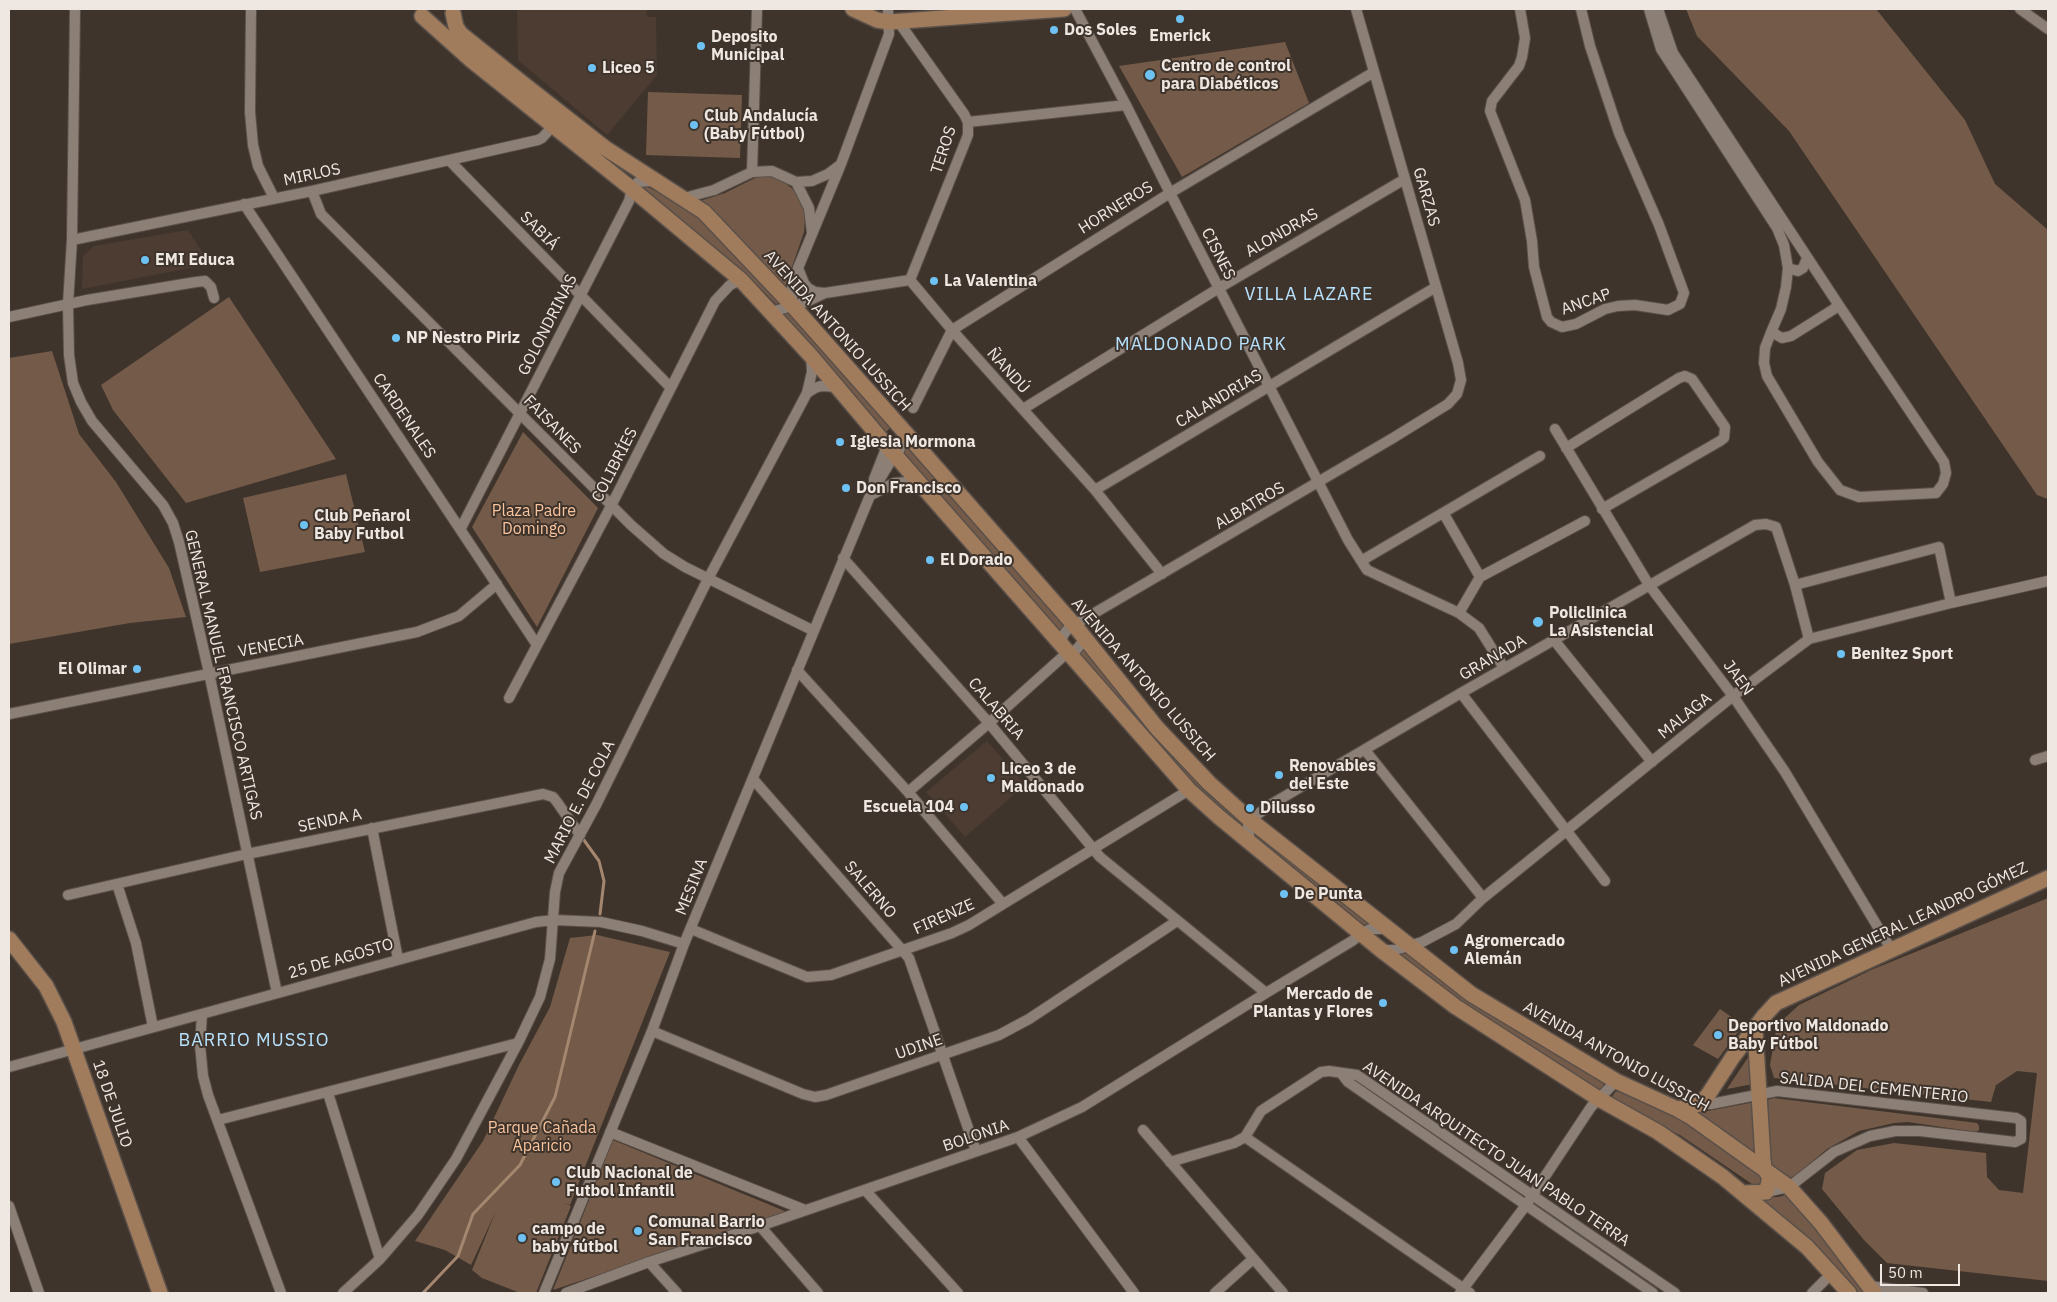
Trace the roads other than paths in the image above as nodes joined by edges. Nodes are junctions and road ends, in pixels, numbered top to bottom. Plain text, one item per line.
1 (75, 9) edge
2 (251, 9) edge
3 (757, 9) edge
4 (853, 9) edge
5 (1064, 9) edge
6 (1075, 9) edge
7 (1356, 9) edge
8 (1520, 9) edge
9 (1581, 9) edge
10 (1649, 9) edge
11 (1658, 9) edge
12 (2020, 9) edge
13 (455, 11) edge
14 (418, 12) edge
15 (891, 17) edge
16 (2048, 29) edge
17 (1374, 72) junction
18 (1126, 105) junction
19 (968, 122) junction
20 (552, 127) junction
21 (449, 160) junction
22 (841, 164) junction
23 (752, 172) junction
24 (1405, 179) junction
25 (796, 182) junction
26 (660, 184) junction
27 (632, 190) junction
28 (312, 191) junction
29 (1170, 193) junction
30 (274, 198) junction
31 (684, 198) junction
32 (244, 204) junction
33 (812, 236) junction
34 (72, 240) junction
35 (1807, 258) junction
36 (798, 268) junction
37 (1788, 268) junction
38 (741, 280) junction
39 (910, 280) junction
40 (1436, 287) junction
41 (1219, 288) junction
42 (825, 293) junction
43 (581, 295) junction
44 (214, 298) dead end
45 (68, 304) junction
46 (1838, 304) junction
47 (793, 306) junction
48 (771, 312) junction
49 (9, 317) edge
50 (952, 330) junction
51 (1772, 330) junction
52 (811, 356) junction
53 (1269, 386) junction
54 (837, 387) junction
55 (671, 388) junction
56 (808, 393) junction
57 (1457, 394) joint
58 (913, 408) dead end
59 (1023, 409) junction
60 (520, 414) junction
61 (1555, 429) dead end
62 (906, 434) junction
63 (1566, 448) junction
64 (891, 450) junction
65 (1540, 456) dead end
66 (920, 481) junction
67 (1319, 482) junction
68 (1095, 490) junction
69 (872, 491) junction
70 (610, 506) junction
71 (1602, 509) junction
72 (1444, 514) junction
73 (1585, 521) dead end
74 (461, 528) junction
75 (843, 558) junction
76 (1361, 561) junction
77 (1162, 574) junction
78 (1480, 577) junction
79 (708, 579) junction
80 (2048, 581) edge
81 (498, 584) junction
82 (1649, 585) junction
83 (1795, 585) junction
84 (1951, 603) junction
85 (1459, 613) junction
86 (814, 631) junction
87 (1079, 632) junction
88 (1809, 639) junction
89 (1554, 640) junction
90 (538, 644) junction
91 (1064, 648) junction
92 (1504, 668) junction
93 (797, 670) junction
94 (209, 673) junction
95 (1461, 693) junction
96 (1733, 696) junction
97 (509, 698) dead end
98 (9, 714) edge
99 (989, 723) junction
100 (1365, 750) junction
101 (2048, 756) edge
102 (2035, 760) dead end
103 (1652, 762) junction
104 (753, 779) junction
105 (1189, 790) junction
106 (908, 792) junction
107 (1250, 820) junction
108 (372, 828) junction
109 (1567, 830) junction
110 (580, 835) junction
111 (1250, 844) junction
112 (1095, 849) junction
113 (247, 854) junction
114 (2048, 878) edge
115 (1605, 881) dead end
116 (117, 884) junction
117 (68, 895) dead end
118 (1483, 898) junction
119 (1003, 904) junction
120 (554, 920) junction
121 (1177, 922) junction
122 (691, 929) junction
123 (1388, 929) junction
124 (1361, 934) junction
125 (9, 939) edge
126 (684, 944) junction
127 (1410, 946) junction
128 (903, 950) junction
129 (1381, 950) junction
130 (1891, 950) junction
131 (398, 959) junction
132 (277, 993) junction
133 (1266, 993) junction
134 (202, 1014) junction
135 (153, 1027) junction
136 (1755, 1029) junction
137 (652, 1030) junction
138 (518, 1043) junction
139 (74, 1048) junction
140 (942, 1055) junction
141 (9, 1067) edge
142 (1342, 1073) junction
143 (1616, 1081) junction
144 (328, 1093) junction
145 (1759, 1094) junction
146 (1599, 1099) junction
147 (1700, 1104) junction
148 (1677, 1109) junction
149 (218, 1120) junction
150 (1143, 1130) dead end
151 (610, 1132) junction
152 (1018, 1137) junction
153 (1245, 1137) junction
154 (976, 1151) junction
155 (1170, 1162) junction
156 (1764, 1168) junction
157 (1789, 1187) junction
158 (865, 1190) junction
159 (1766, 1192) junction
160 (1744, 1193) junction
161 (1533, 1194) junction
162 (1526, 1205) junction
163 (9, 1206) edge
164 (805, 1210) junction
165 (760, 1226) junction
166 (380, 1259) junction
167 (1253, 1259) junction
168 (649, 1262) junction
169 (1832, 1274) junction
170 (1871, 1290) edge
171 (544, 1292) edge
172 (1465, 1292) edge
173 (39, 1293) edge
174 (160, 1293) edge
175 (281, 1293) edge
176 (343, 1293) edge
177 (566, 1293) edge
178 (677, 1293) edge
179 (818, 1293) edge
180 (958, 1293) edge
181 (1134, 1293) edge
182 (1215, 1293) edge
183 (1283, 1293) edge
184 (1652, 1293) edge
185 (1676, 1293) edge
186 (1812, 1293) edge
187 (1849, 1293) edge
188 (1923, 1293) edge

1 - 34 street, GENERAL MANUEL FRANCISCO ARTIGAS
2 - 30 street
3 - 23 street
4 - 15 main road
5 - 15 main road
6 - 18 street, CISNES
7 - 17 street, GARZAS
8 - 9 street, ANCAP
10 - 37 street
11 - 35 street
12 - 16 street
13 - 14 main road
13 - 26 main road, AVENIDA ANTONIO LUSSICH
14 - 20 main road
15 - 19 street
15 - 22 street
17 - 24 street, GARZAS
17 - 29 street, HORNEROS
18 - 19 street, TEROS
18 - 29 street, CISNES
19 - 39 street, TEROS
20 - 21 street, MIRLOS
20 - 27 main road
21 - 28 street, MIRLOS
21 - 43 street, SABIÁ
22 - 25 street
22 - 33 street
23 - 25 street
23 - 31 street
24 - 40 street, GARZAS
24 - 41 street, ALONDRAS
25 - 33 street
26 - 27 street
26 - 31 main road, AVENIDA ANTONIO LUSSICH
27 - 38 main road
27 - 43 street, GOLONDRINAS
28 - 30 street, MIRLOS
28 - 60 street, FAISANES
29 - 41 street, CISNES
29 - 50 street, HORNEROS
30 - 32 street, MIRLOS
31 - 47 main road, AVENIDA ANTONIO LUSSICH
32 - 34 street, MIRLOS
32 - 74 street, CARDENALES
33 - 36 street
34 - 45 street, GENERAL MANUEL FRANCISCO ARTIGAS
35 - 37 street
35 - 46 street
36 - 42 street
36 - 47 street
37 - 51 street
38 - 48 main road
38 - 55 street, COLIBRÍES
39 - 42 street
39 - 50 street, ÑANDÚ
40 - 53 street, CALANDRIAS
40 - 57 street, GARZAS
41 - 53 street, CISNES
41 - 59 street, ALONDRAS
42 - 47 street
43 - 55 street, SABIÁ
43 - 60 street, GOLONDRINAS
44 - 45 street
45 - 49 street
45 - 94 street, GENERAL MANUEL FRANCISCO ARTIGAS
46 - 51 street
46 - 51 street
47 - 48 street
47 - 62 main road, AVENIDA ANTONIO LUSSICH
48 - 52 main road
50 - 58 street
50 - 59 street, ÑANDÚ
52 - 54 main road
52 - 56 street, MARIO E. DE COLA
53 - 67 street, CISNES
53 - 68 street, CALANDRIAS
54 - 56 street
54 - 64 main road
55 - 70 street, COLIBRÍES
56 - 79 street, MARIO E. DE COLA
57 - 67 street, ALBATROS
59 - 68 street, ÑANDÚ
60 - 70 street, FAISANES
60 - 74 street, GOLONDRINAS
61 - 63 street, JAEN
62 - 64 street, MESINA
62 - 87 main road, AVENIDA ANTONIO LUSSICH
63 - 71 street, JAEN
63 - 71 street
64 - 66 main road
64 - 69 street, MESINA
65 - 72 street
66 - 69 street
66 - 91 main road
67 - 76 street, CISNES
67 - 77 street, ALBATROS
68 - 77 street, ÑANDÚ
69 - 75 street, MESINA
70 - 79 street, FAISANES
70 - 90 street, COLIBRÍES
71 - 82 street, JAEN
72 - 76 street
72 - 78 street
73 - 78 street
74 - 81 street, CARDENALES
75 - 86 street, MESINA
75 - 99 street, CALABRIA
76 - 85 street, CISNES
77 - 87 street, ALBATROS
78 - 85 street
79 - 86 street, FAISANES
79 - 110 street, MARIO E. DE COLA
80 - 84 street, MALAGA
81 - 90 street, CARDENALES
81 - 94 street, VENECIA
82 - 83 street, GRANADA
82 - 89 street, GRANADA
82 - 96 street, JAEN
83 - 84 street
83 - 88 street
84 - 88 street, MALAGA
85 - 92 street, CISNES
86 - 93 street, MESINA
87 - 91 street
87 - 91 street, ALBATROS
87 - 107 main road, AVENIDA ANTONIO LUSSICH
88 - 96 street, MALAGA
89 - 92 street, GRANADA
89 - 103 street
90 - 97 street, COLIBRÍES
91 - 99 street
91 - 105 main road
92 - 95 street, GRANADA
93 - 104 street, MESINA
93 - 106 street
94 - 98 street, VENECIA
94 - 113 street, GENERAL MANUEL FRANCISCO ARTIGAS
95 - 100 street, GRANADA
95 - 109 street
96 - 103 street, MALAGA
96 - 130 street, JAEN
99 - 106 street
99 - 112 street, CALABRIA
100 - 107 street, GRANADA
100 - 118 street
101 - 102 street
103 - 109 street, MALAGA
104 - 122 street, MESINA
104 - 128 street, SALERNO
105 - 111 main road
105 - 112 street, FIRENZE
106 - 119 street
107 - 111 street
107 - 123 main road, AVENIDA ANTONIO LUSSICH
108 - 110 street, SENDA A
108 - 113 street, SENDA A
108 - 131 street
109 - 115 street
109 - 118 street, MALAGA
110 - 120 street, MARIO E. DE COLA
111 - 124 main road
112 - 119 street, FIRENZE
112 - 121 street, CALABRIA
113 - 116 street, SENDA A
113 - 132 street, GENERAL MANUEL FRANCISCO ARTIGAS
114 - 130 main road, AVENIDA GENERAL LEANDRO GÓMEZ
116 - 117 street, SENDA A
116 - 135 street
118 - 127 street, MALAGA
119 - 128 street, FIRENZE
120 - 126 street, 25 DE AGOSTO
120 - 131 street, 25 DE AGOSTO
120 - 138 street, MARIO E. DE COLA
121 - 133 street, CALABRIA
121 - 140 street, UDINE
122 - 126 street, MESINA
122 - 128 street, FIRENZE
123 - 124 street
123 - 127 main road, AVENIDA ANTONIO LUSSICH
124 - 129 main road
124 - 133 street, BOLONIA
125 - 139 main road, 18 DE JULIO
126 - 137 street, MESINA
127 - 129 street, MALAGA
127 - 143 main road, AVENIDA ANTONIO LUSSICH
128 - 140 street, SALERNO
129 - 146 main road
130 - 136 main road, AVENIDA GENERAL LEANDRO GÓMEZ
131 - 132 street, 25 DE AGOSTO
132 - 134 street, 25 DE AGOSTO
133 - 152 street, BOLONIA
134 - 135 street, 25 DE AGOSTO
134 - 149 street
135 - 139 street, 25 DE AGOSTO
136 - 145 main road
136 - 147 main road, AVENIDA GENERAL LEANDRO GÓMEZ
137 - 140 street, UDINE
137 - 151 street, MESINA
138 - 144 street
138 - 166 street, MARIO E. DE COLA
139 - 141 street, 25 DE AGOSTO
139 - 174 main road, 18 DE JULIO
140 - 154 street, SALERNO
142 - 153 street
142 - 161 street, AVENIDA ARQUITECTO JUAN PABLO TERRA
142 - 162 street, AVENIDA ARQUITECTO JUAN PABLO TERRA
143 - 146 street
143 - 148 main road, AVENIDA ANTONIO LUSSICH
144 - 149 street
144 - 166 street
145 - 147 street, SALIDA DEL CEMENTERIO
145 - 156 main road
145 - 157 street, SALIDA DEL CEMENTERIO
146 - 160 main road
146 - 161 street
147 - 148 main road
148 - 156 main road, AVENIDA ANTONIO LUSSICH
149 - 175 street
150 - 155 street
151 - 164 street
151 - 171 street, MESINA
152 - 154 street, BOLONIA
152 - 181 street
153 - 155 street
153 - 172 street
154 - 158 street, BOLONIA
155 - 167 street
156 - 157 main road, AVENIDA ANTONIO LUSSICH
156 - 159 main road
157 - 159 street
157 - 170 main road, AVENIDA ANTONIO LUSSICH
158 - 164 street, BOLONIA
158 - 180 street
159 - 160 main road
160 - 169 main road
161 - 162 street
161 - 185 street, AVENIDA ARQUITECTO JUAN PABLO TERRA
162 - 172 street
162 - 184 street, AVENIDA ARQUITECTO JUAN PABLO TERRA
163 - 173 street
164 - 165 street, BOLONIA
165 - 168 street, BOLONIA
165 - 179 street
166 - 176 street, MARIO E. DE COLA
167 - 182 street
167 - 183 street
168 - 177 street, BOLONIA
168 - 178 street
169 - 186 street
169 - 187 main road
170 - 188 street

